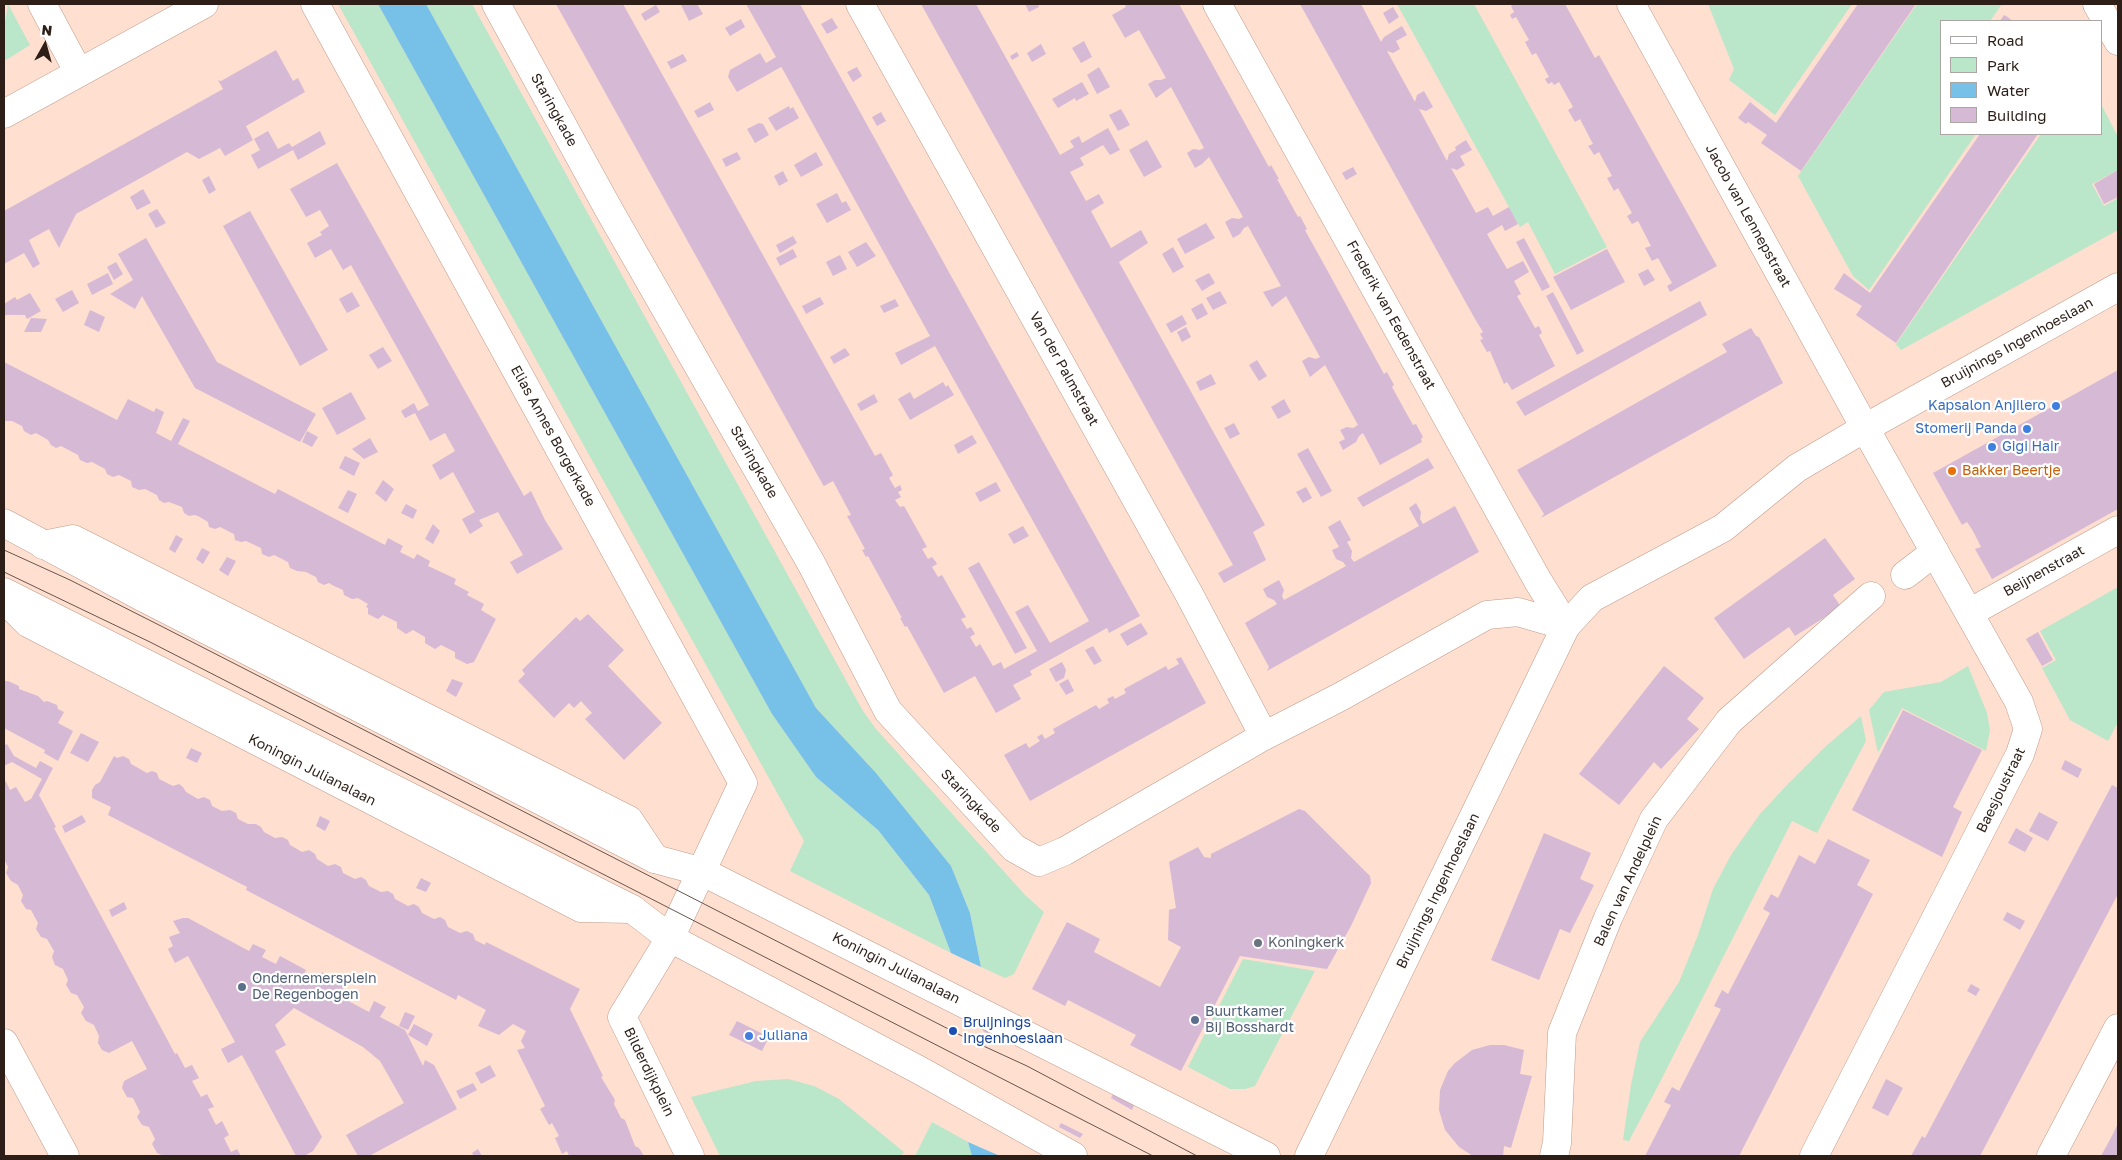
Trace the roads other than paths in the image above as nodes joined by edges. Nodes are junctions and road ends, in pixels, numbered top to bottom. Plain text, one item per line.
1 (42, 4) edge
2 (204, 4) edge
3 (315, 4) edge
4 (496, 4) edge
5 (860, 4) edge
6 (1217, 4) edge
7 (1631, 4) edge
8 (2097, 4) edge
9 (2118, 41) edge
10 (79, 73) junction
11 (4, 114) edge
12 (2118, 287) edge
13 (1864, 428) junction
14 (4, 523) edge
15 (2118, 530) edge
16 (1936, 552) junction
17 (1905, 574) dead end
18 (4, 592) edge
19 (1870, 596) dead end
20 (4, 599) edge
21 (1969, 613) junction
22 (1566, 626) junction
23 (1264, 736) junction
24 (703, 872) junction
25 (632, 910) junction
26 (670, 938) junction
27 (2118, 1028) edge
28 (4, 1043) edge
29 (65, 1156) edge
30 (690, 1156) edge
31 (1073, 1156) edge
32 (1266, 1156) edge
33 (1309, 1156) edge
34 (1554, 1156) edge
35 (1814, 1156) edge
36 (2051, 1156) edge

1 - 10 street
2 - 10 street
3 - 24 street, Elias Annes Borgerkade
4 - 23 street, Staringkade
5 - 23 street, Van der Palmstraat
6 - 22 street, Frederik van Eedenstraat
7 - 13 street, Jacob van Lennepstraat
8 - 9 street
10 - 11 street
12 - 13 street, Bruijnings Ingenhoeslaan
13 - 16 street, Baesjoustraat
13 - 22 street, Bruijnings Ingenhoeslaan
14 - 24 street, Koningin Julianalaan
15 - 21 street, Beijnenstraat
16 - 17 street
16 - 21 street, Baesjoustraat
18 - 25 street, Koningin Julianalaan
19 - 34 street, Balen van Andelplein
20 - 25 street, Koningin Julianalaan
21 - 35 street, Baesjoustraat
22 - 23 street
22 - 33 street, Bruijnings Ingenhoeslaan
24 - 26 street
24 - 32 street, Koningin Julianalaan
25 - 26 street, Koningin Julianalaan
26 - 30 street, Bilderdijkplein
26 - 31 street, Koningin Julianalaan
27 - 36 street
28 - 29 street

